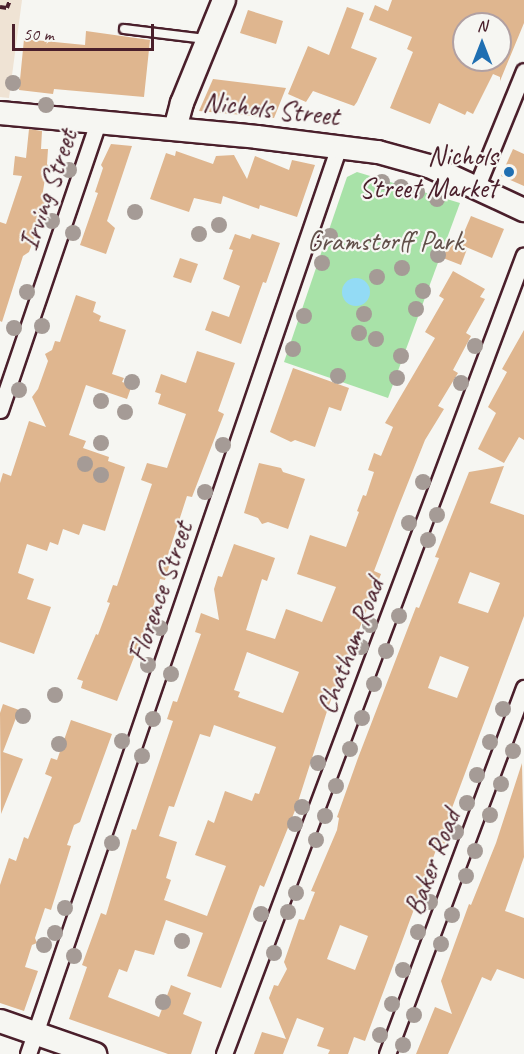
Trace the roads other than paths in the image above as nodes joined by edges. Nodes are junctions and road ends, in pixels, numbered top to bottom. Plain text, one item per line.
1 (224, 0) edge
2 (124, 29) dead end
3 (208, 40) junction
4 (524, 71) edge
5 (0, 113) edge
6 (98, 122) junction
7 (175, 129) junction
8 (339, 146) junction
9 (477, 186) junction
10 (524, 210) edge
11 (524, 255) edge
12 (0, 410) edge
13 (524, 688) edge
14 (0, 1021) edge
15 (32, 1044) edge
16 (95, 1054) edge
17 (224, 1054) edge
18 (387, 1054) edge

1 - 3 street
2 - 3 lane
3 - 7 street
4 - 9 street
5 - 6 street, Nichols Street
6 - 7 street, Nichols Street
6 - 12 street, Irving Street
7 - 8 street, Nichols Street
8 - 9 street, Nichols Street
8 - 15 street, Florence Street
9 - 10 street, Nichols Street
11 - 17 street, Chatham Road
13 - 18 street, Baker Road
14 - 15 street
15 - 16 street

